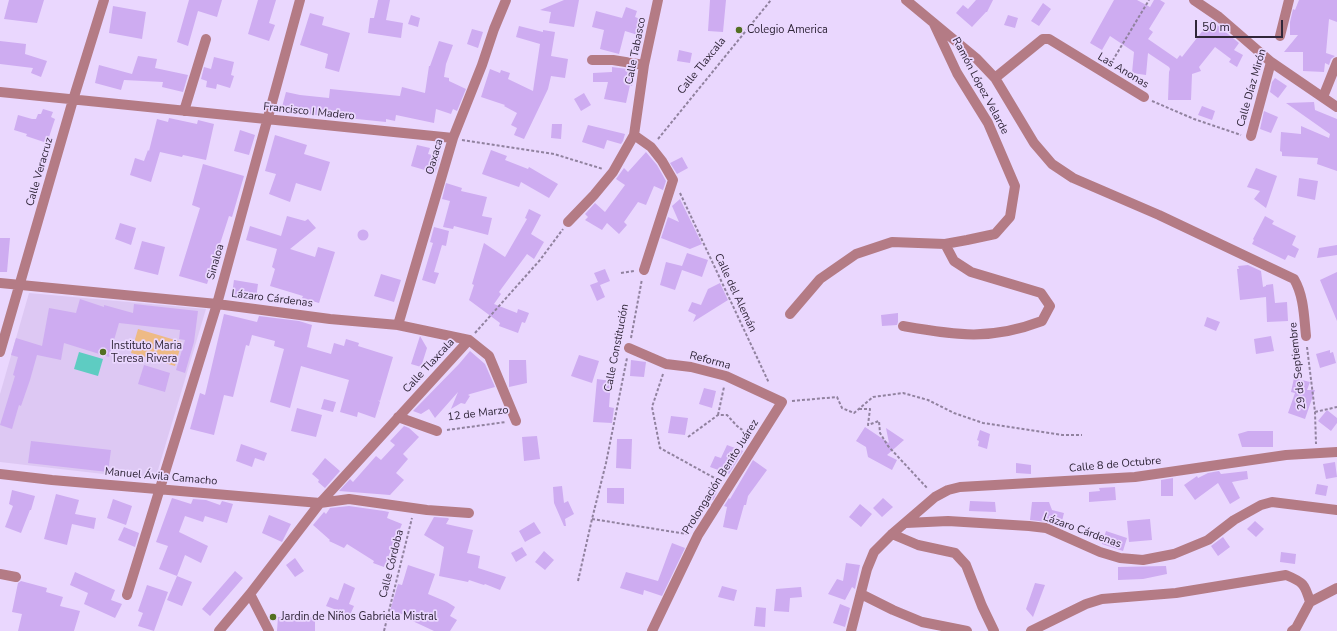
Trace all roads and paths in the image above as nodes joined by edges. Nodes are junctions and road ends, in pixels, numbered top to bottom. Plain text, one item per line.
1 (104, 0) edge
2 (300, 0) edge
3 (506, 0) edge
4 (658, 0) edge
5 (771, 0) edge
6 (906, 0) edge
7 (1148, 0) edge
8 (1194, 0) edge
9 (1289, 0) edge
10 (932, 21) junction
11 (1280, 36) dead end
12 (206, 39) dead end
13 (592, 60) dead end
14 (1271, 62) junction
15 (1337, 62) edge
16 (644, 65) junction
17 (1104, 74) junction
18 (995, 78) junction
19 (0, 92) edge
20 (1144, 97) joint
21 (1322, 97) junction
22 (73, 100) junction
23 (1337, 107) edge
24 (184, 111) junction
25 (268, 120) junction
26 (634, 135) junction
27 (1251, 136) joint
28 (453, 138) junction
29 (651, 147) junction
30 (613, 172) junction
31 (680, 193) dead end
32 (568, 222) joint
33 (945, 244) junction
34 (644, 270) joint
35 (1294, 279) joint
36 (0, 283) edge
37 (20, 285) junction
38 (217, 304) junction
39 (790, 314) dead end
40 (398, 325) junction
41 (902, 326) dead end
42 (1306, 336) joint
43 (469, 340) junction
44 (629, 348) junction
45 (0, 352) edge
46 (666, 364) junction
47 (726, 376) junction
48 (779, 401) junction
49 (1337, 407) edge
50 (859, 409) junction
51 (1315, 412) junction
52 (718, 415) junction
53 (398, 417) junction
54 (516, 421) joint
55 (437, 431) joint
56 (1082, 434) dead end
57 (688, 437) dead end
58 (760, 439) junction
59 (1337, 452) edge
60 (1317, 453) junction
61 (0, 474) edge
62 (728, 486) junction
63 (159, 488) junction
64 (936, 497) junction
65 (320, 503) junction
66 (415, 508) junction
67 (1337, 510) edge
68 (469, 512) dead end
69 (592, 518) junction
70 (906, 523) junction
71 (892, 534) junction
72 (698, 535) junction
73 (0, 574) edge
74 (16, 577) dead end
75 (578, 581) dead end
76 (1337, 588) edge
77 (250, 594) junction
78 (861, 594) junction
79 (127, 595) dead end
80 (1310, 602) junction
81 (219, 631) edge
82 (270, 631) edge
83 (384, 631) edge
84 (652, 631) edge
85 (851, 631) edge
86 (967, 631) edge
87 (994, 631) edge
88 (1031, 631) edge
89 (1292, 631) edge

1 - 22 street, Calle Veracruz
2 - 25 street, Sinaloa
3 - 28 street, Oaxaca
4 - 16 street, Calle Tabasco
5 - 29 path, Calle Tlaxcala
6 - 10 street, Ramón López Velarde
7 - 17 path
8 - 14 street
9 - 11 street
10 - 18 street, Ramón López Velarde
10 - 33 street, Ramón López Velarde
12 - 24 street
13 - 16 street
14 - 21 street
14 - 27 street, Calle Díaz Mirón
15 - 21 street
16 - 26 street, Calle Tabasco
17 - 18 street, Las Anonas
17 - 20 street, Las Anonas
18 - 35 street, Ramón López Velarde
19 - 22 street, Francisco I Madero
20 - 27 path, Las Anonas
21 - 23 street
22 - 24 street, Francisco I Madero
22 - 37 street, Calle Veracruz
24 - 25 street, Francisco I Madero
25 - 28 street, Francisco I Madero
25 - 38 street, Sinaloa
26 - 29 street
26 - 30 street
28 - 30 path
28 - 40 street, Oaxaca
29 - 34 street
30 - 32 street
31 - 48 path, Calle del Alemán
32 - 43 path, Calle Tlaxcala
33 - 39 street, Ramón López Velarde
33 - 41 street
34 - 44 path, Calle Constitución
35 - 42 street, 29 de Septiembre
36 - 37 street, Lázaro Cárdenas
37 - 38 street, Lázaro Cárdenas
37 - 45 street, Calle Veracruz
38 - 40 street, Lázaro Cárdenas
38 - 63 street, Sinaloa
40 - 43 street, Lázaro Cárdenas
42 - 51 path, 29 de Septiembre
43 - 53 street, Calle Tlaxcala
43 - 54 street, 12 de Marzo
44 - 46 street, Reforma
44 - 69 path, Calle Constitución
46 - 47 street, Reforma
46 - 62 path
47 - 48 street, Reforma
47 - 52 path
48 - 50 path
48 - 58 street, Prolongación Benito Juárez
49 - 51 path
50 - 56 path
50 - 64 path
51 - 60 path, 29 de Septiembre
52 - 57 path
52 - 58 path
53 - 55 street, 12 de Marzo
53 - 65 street, Calle Tlaxcala
54 - 55 path, 12 de Marzo
58 - 62 street, Prolongación Benito Juárez
59 - 60 street, Calle 8 de Octubre
60 - 64 street, Calle 8 de Octubre
61 - 63 street, Manuel Ávila Camacho
62 - 72 street, Prolongación Benito Juárez
63 - 65 street, Manuel Ávila Camacho
63 - 79 street, Sinaloa
64 - 70 street, Calle 8 de Octubre
65 - 66 street, Manuel Ávila Camacho
65 - 77 street, Calle Tlaxcala
66 - 68 street, Manuel Ávila Camacho
66 - 83 path, Calle Córdoba
67 - 70 street, Lázaro Cárdenas
69 - 72 path
69 - 75 path, Calle Constitución
70 - 71 street
71 - 78 street
71 - 87 street
72 - 84 street, Prolongación Benito Juárez
73 - 74 street
76 - 80 street
77 - 81 street, Calle Tlaxcala
77 - 82 street
78 - 85 street
78 - 86 street
80 - 88 street
80 - 89 street

